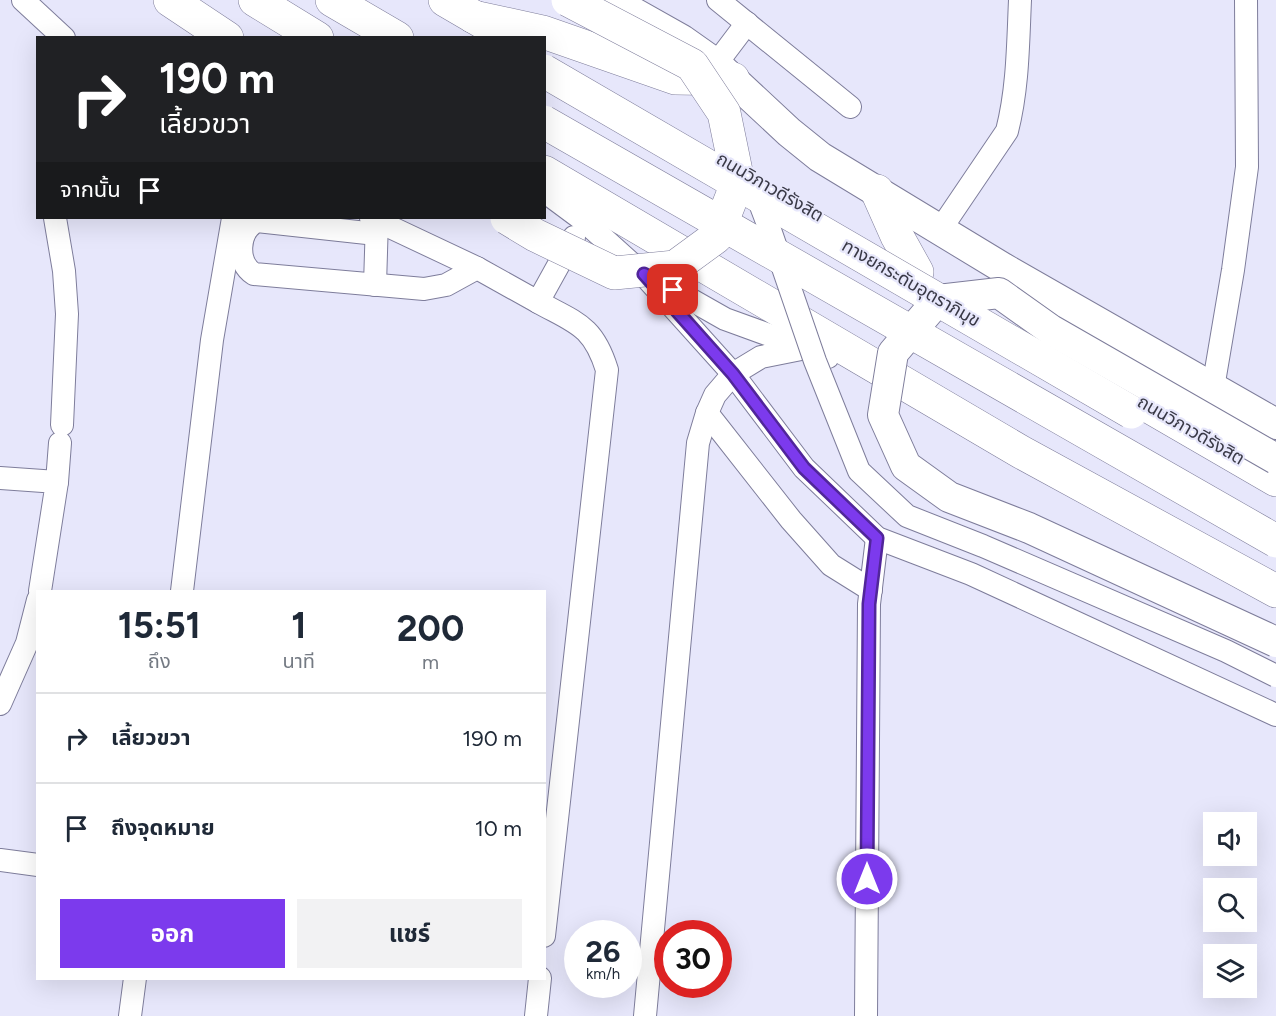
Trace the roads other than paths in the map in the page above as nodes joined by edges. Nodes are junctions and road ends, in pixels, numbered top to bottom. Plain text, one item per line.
1 (23, 0) edge
2 (170, 0) edge
3 (255, 0) edge
4 (332, 0) edge
5 (423, 0) edge
6 (445, 0) edge
7 (568, 0) edge
8 (718, 0) edge
9 (1020, 0) edge
10 (1245, 0) edge
11 (626, 4) edge
12 (747, 23) junction
13 (481, 27) edge
14 (62, 36) edge
15 (224, 36) edge
16 (314, 36) edge
17 (394, 36) edge
18 (505, 36) edge
19 (546, 58) edge
20 (724, 71) junction
21 (546, 72) edge
22 (850, 107) dead end
23 (724, 113) junction
24 (546, 123) edge
25 (546, 173) edge
26 (877, 191) junction
27 (546, 192) edge
28 (55, 219) edge
29 (233, 219) edge
30 (509, 219) edge
31 (583, 220) junction
32 (375, 224) edge
33 (940, 230) junction
34 (477, 268) junction
35 (916, 272) junction
36 (644, 274) junction
37 (375, 285) junction
38 (538, 302) junction
39 (806, 348) junction
40 (733, 374) junction
41 (1213, 388) junction
42 (707, 413) junction
43 (1276, 424) edge
44 (1021, 452) junction
45 (1276, 459) edge
46 (0, 478) edge
47 (1276, 480) edge
48 (57, 482) junction
49 (1276, 497) edge
50 (877, 538) junction
51 (1276, 541) edge
52 (40, 590) edge
53 (182, 590) edge
54 (870, 590) junction
55 (1276, 591) edge
56 (36, 608) edge
57 (1276, 642) edge
58 (1276, 676) edge
59 (0, 704) edge
60 (1276, 715) edge
61 (0, 860) edge
62 (36, 865) edge
63 (546, 918) edge
64 (135, 980) edge
65 (540, 980) edge
66 (130, 1016) edge
67 (536, 1016) edge
68 (645, 1016) edge
69 (866, 1016) edge

1 - 14 street
2 - 15 highway
3 - 16 highway
4 - 17 highway
5 - 13 highway
6 - 13 highway
7 - 23 highway, bridge
8 - 12 street
9 - 33 street
10 - 41 street
11 - 20 main road
12 - 20 street
12 - 22 street
13 - 18 highway
13 - 20 highway
19 - 35 highway, ถนนวิภาวดีรังสิต
20 - 26 main road
21 - 49 highway, ทางยกระดับอุตราภิมุข, bridge
23 - 30 highway, bridge
23 - 58 street, bridge
24 - 51 highway, bridge
25 - 44 highway
26 - 33 main road
26 - 35 highway
27 - 31 street
28 - 48 street
29 - 53 street
31 - 36 street
31 - 38 street
32 - 34 street
32 - 37 street
32 - 37 street
33 - 41 main road
34 - 37 street
34 - 38 street
35 - 47 highway, ถนนวิภาวดีรังสิต
36 - 39 street
36 - 40 street
38 - 63 street
39 - 40 street
39 - 44 street
40 - 42 street
40 - 50 street
41 - 43 main road
42 - 54 street
42 - 68 street
44 - 55 highway
45 - 57 main road, bridge
46 - 48 street
48 - 52 street
50 - 54 street
50 - 60 street
54 - 69 street
56 - 59 street
61 - 62 street
64 - 66 street
65 - 67 street

